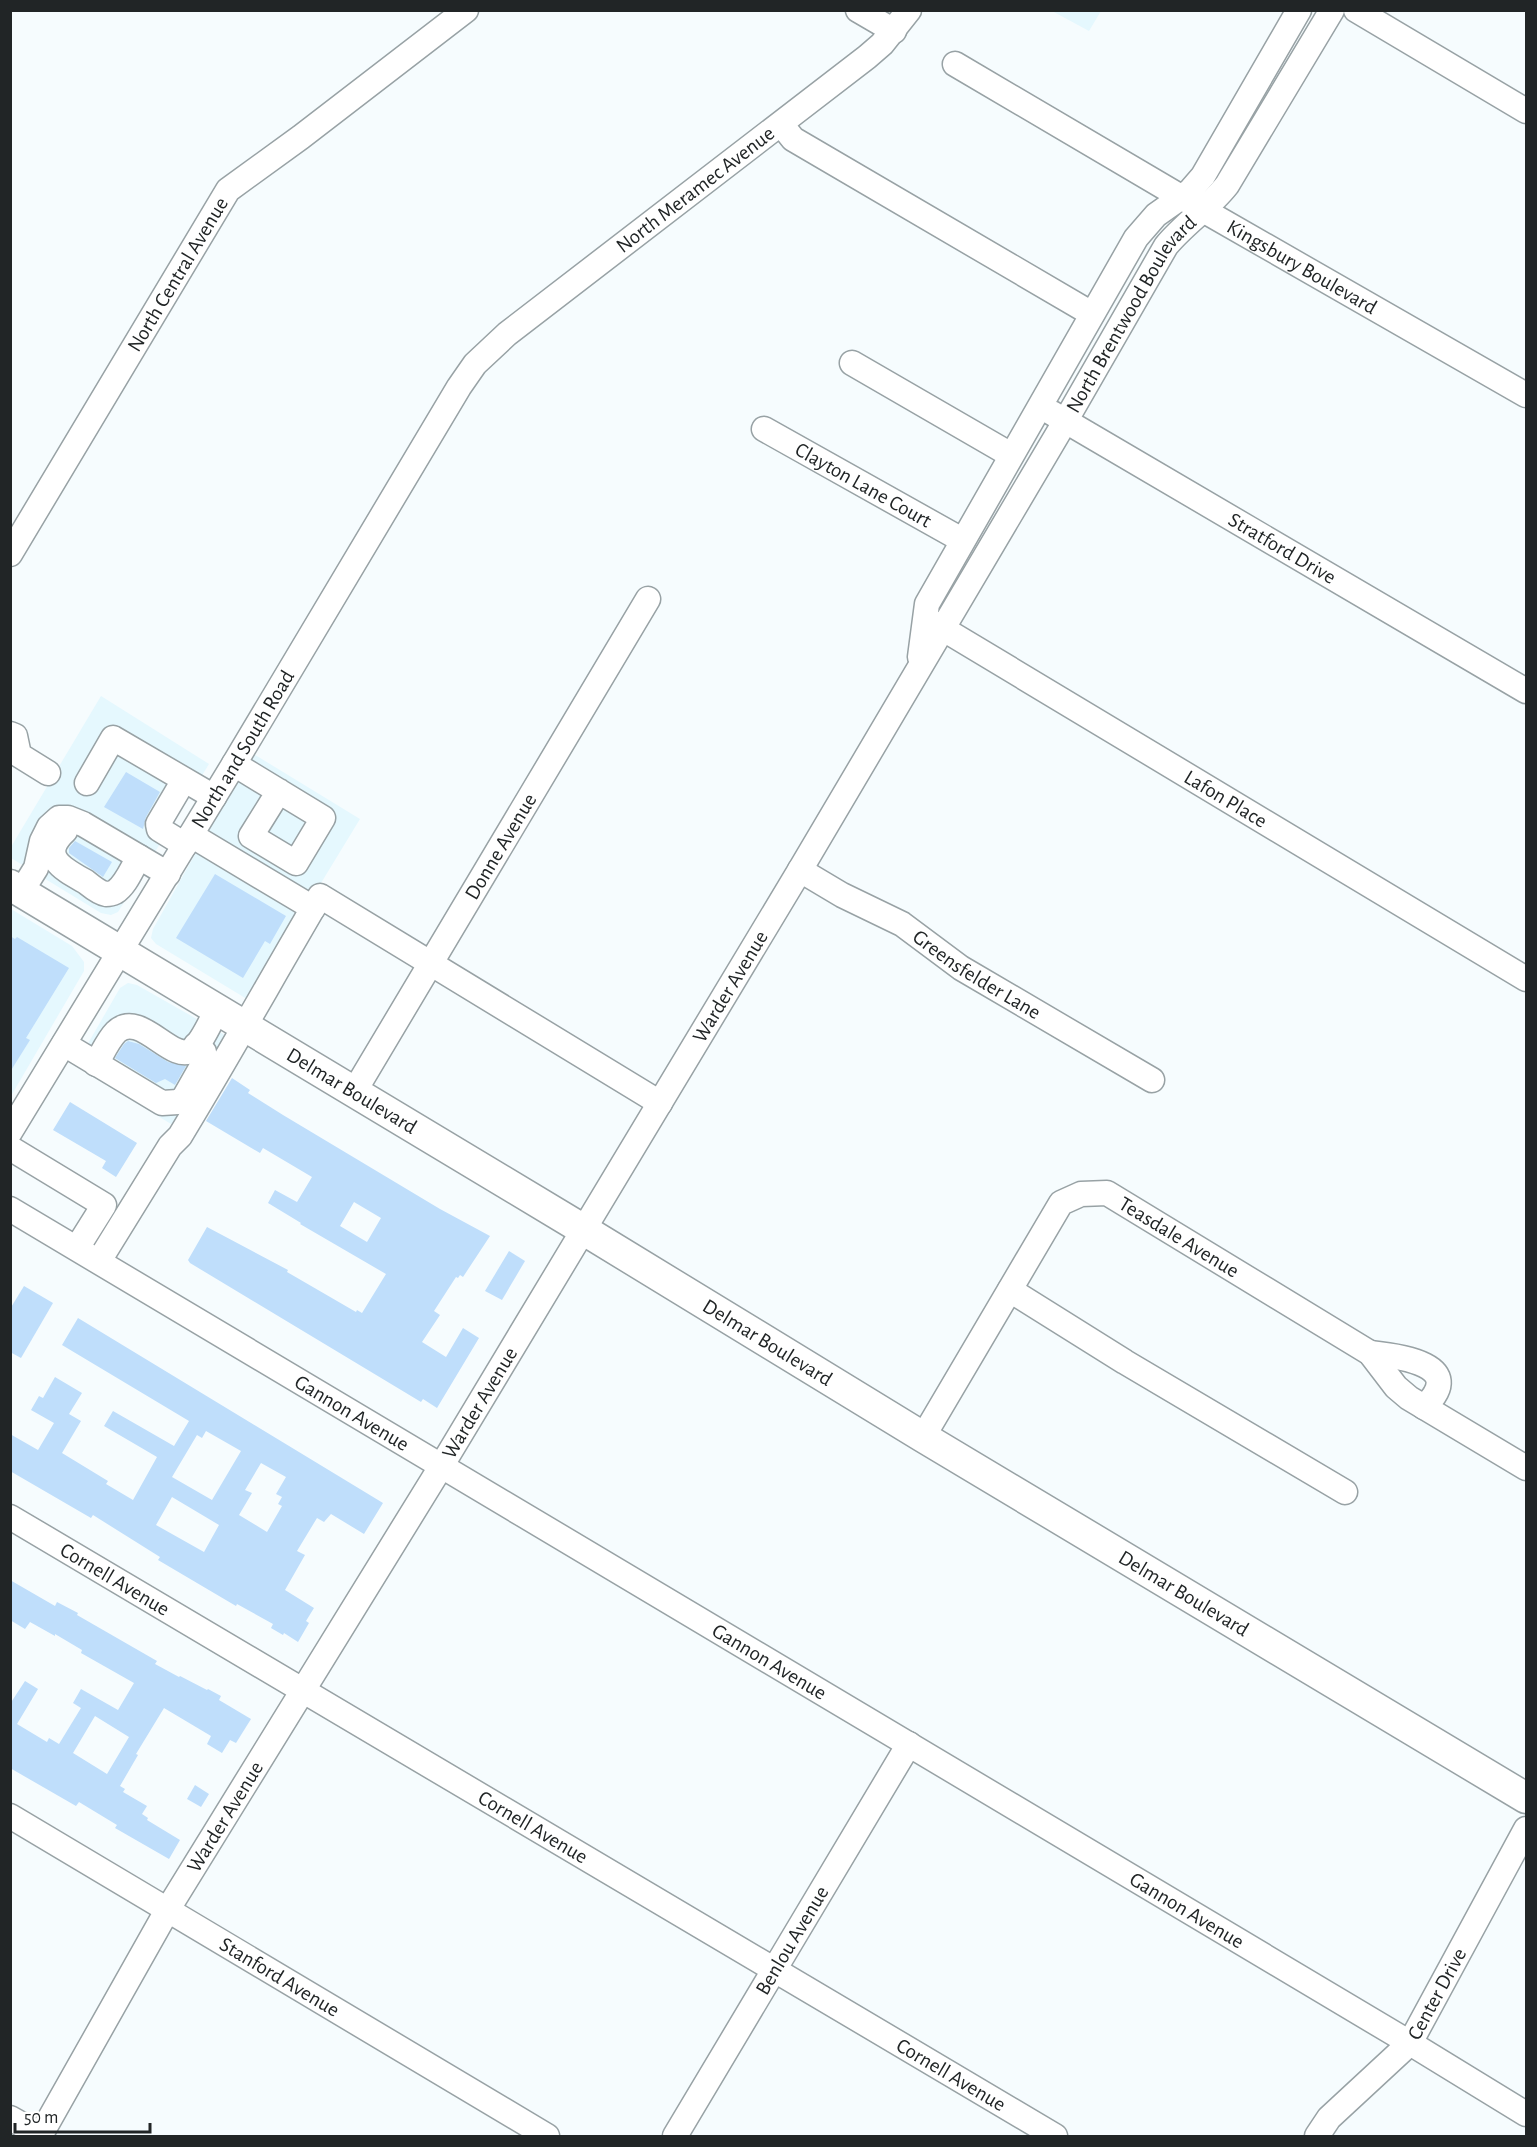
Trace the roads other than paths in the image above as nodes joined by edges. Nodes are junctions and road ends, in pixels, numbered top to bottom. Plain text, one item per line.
1 (466, 10) edge
2 (858, 10) edge
3 (909, 10) edge
4 (1299, 10) edge
5 (1332, 10) edge
6 (1356, 10) edge
7 (894, 31) junction
8 (955, 64) dead end
9 (1527, 111) edge
10 (781, 124) junction
11 (1182, 197) junction
12 (1203, 210) junction
13 (1092, 314) junction
14 (852, 363) dead end
15 (475, 364) joint
16 (1527, 395) edge
17 (1039, 405) junction
18 (1066, 420) junction
19 (764, 429) dead end
20 (1011, 455) junction
21 (962, 540) junction
22 (10, 554) edge
23 (648, 599) dead end
24 (934, 623) junction
25 (1527, 691) edge
26 (10, 734) edge
27 (234, 764) junction
28 (48, 773) dead end
29 (184, 780) junction
30 (87, 783) dead end
31 (279, 791) dead end
32 (214, 797) junction
33 (83, 824) junction
34 (188, 840) junction
35 (139, 857) junction
36 (800, 870) junction
37 (168, 874) junction
38 (16, 889) edge
39 (313, 908) junction
40 (120, 953) junction
41 (431, 963) junction
42 (1527, 979) edge
43 (217, 1010) junction
44 (244, 1026) junction
45 (64, 1044) junction
46 (196, 1045) junction
47 (96, 1064) junction
48 (1152, 1080) dead end
49 (354, 1092) junction
50 (660, 1103) junction
51 (10, 1132) edge
52 (10, 1148) edge
53 (10, 1209) edge
54 (584, 1230) junction
55 (77, 1248) junction
56 (99, 1262) junction
57 (1010, 1290) junction
58 (1370, 1353) junction
59 (1424, 1407) junction
60 (923, 1437) junction
61 (442, 1465) junction
62 (1527, 1468) edge
63 (1345, 1492) dead end
64 (10, 1517) edge
65 (303, 1690) junction
66 (909, 1744) junction
67 (1527, 1798) edge
68 (10, 1816) edge
69 (1527, 1829) edge
70 (168, 1909) junction
71 (774, 1970) junction
72 (1410, 2043) junction
73 (1527, 2114) edge
74 (10, 2118) edge
75 (40, 2136) edge
76 (547, 2136) edge
77 (675, 2136) edge
78 (1055, 2136) edge
79 (1317, 2136) edge

1 - 22 street, North Central Avenue
2 - 7 street
3 - 7 street, North Meramec Avenue
4 - 11 street, North Brentwood Boulevard
5 - 12 street, North Brentwood Boulevard
6 - 9 street
7 - 10 street, North Meramec Avenue
8 - 11 street, Kingsbury Boulevard
10 - 13 street
10 - 15 street, North Meramec Avenue
11 - 12 street, Kingsbury Boulevard
11 - 13 street, North Brentwood Boulevard
12 - 16 street, Kingsbury Boulevard
12 - 18 street, North Brentwood Boulevard
13 - 17 street, North Brentwood Boulevard
14 - 20 street
15 - 27 street, North and South Road
17 - 18 street, Stratford Drive
17 - 20 street, North Brentwood Boulevard
18 - 24 street, North Brentwood Boulevard
18 - 25 street, Stratford Drive
19 - 21 street, Clayton Lane Court
20 - 21 street, North Brentwood Boulevard
21 - 24 street, North Brentwood Boulevard
23 - 41 street, Donne Avenue
24 - 36 street, Warder Avenue
24 - 42 street, Lafon Place
26 - 28 street
27 - 31 street
27 - 32 street, North and South Road
29 - 30 street
29 - 32 street
29 - 34 street
32 - 34 street, North and South Road
33 - 35 street
33 - 35 street
33 - 38 street
34 - 37 street, North and South Road
34 - 39 street
35 - 37 street
36 - 48 street, Greensfelder Lane
36 - 50 street, Warder Avenue
37 - 40 street, North and South Road
38 - 40 main road, Delmar Boulevard
39 - 41 street
39 - 44 street
40 - 43 main road, Delmar Boulevard
40 - 45 street, North and South Road
41 - 49 street, Donne Avenue
41 - 50 street
43 - 44 main road, Delmar Boulevard
43 - 46 street
44 - 49 main road, Delmar Boulevard
44 - 56 street
45 - 47 street
45 - 51 street, North and South Road
46 - 47 street
46 - 47 street
49 - 54 main road, Delmar Boulevard
50 - 54 street, Warder Avenue
52 - 55 street
53 - 55 street, Gannon Avenue
54 - 60 main road, Delmar Boulevard
54 - 61 street, Warder Avenue
55 - 56 street, Gannon Avenue
56 - 61 street, Gannon Avenue
57 - 58 street, Teasdale Avenue
57 - 60 street, Teasdale Avenue
57 - 63 street
58 - 59 street, Teasdale Avenue
58 - 59 street, Teasdale Avenue
59 - 62 street, Teasdale Avenue
60 - 67 main road, Delmar Boulevard
61 - 65 street, Warder Avenue
61 - 66 street, Gannon Avenue
64 - 65 street, Cornell Avenue
65 - 70 street, Warder Avenue
65 - 71 street, Cornell Avenue
66 - 71 street, Benlou Avenue
66 - 72 street, Gannon Avenue
68 - 70 street, Stanford Avenue
69 - 72 street, Center Drive
70 - 75 street, Warder Avenue
70 - 76 street, Stanford Avenue
71 - 77 street, Benlou Avenue
71 - 78 street, Cornell Avenue
72 - 73 street, Gannon Avenue
72 - 79 street, Center Drive
74 - 75 street

